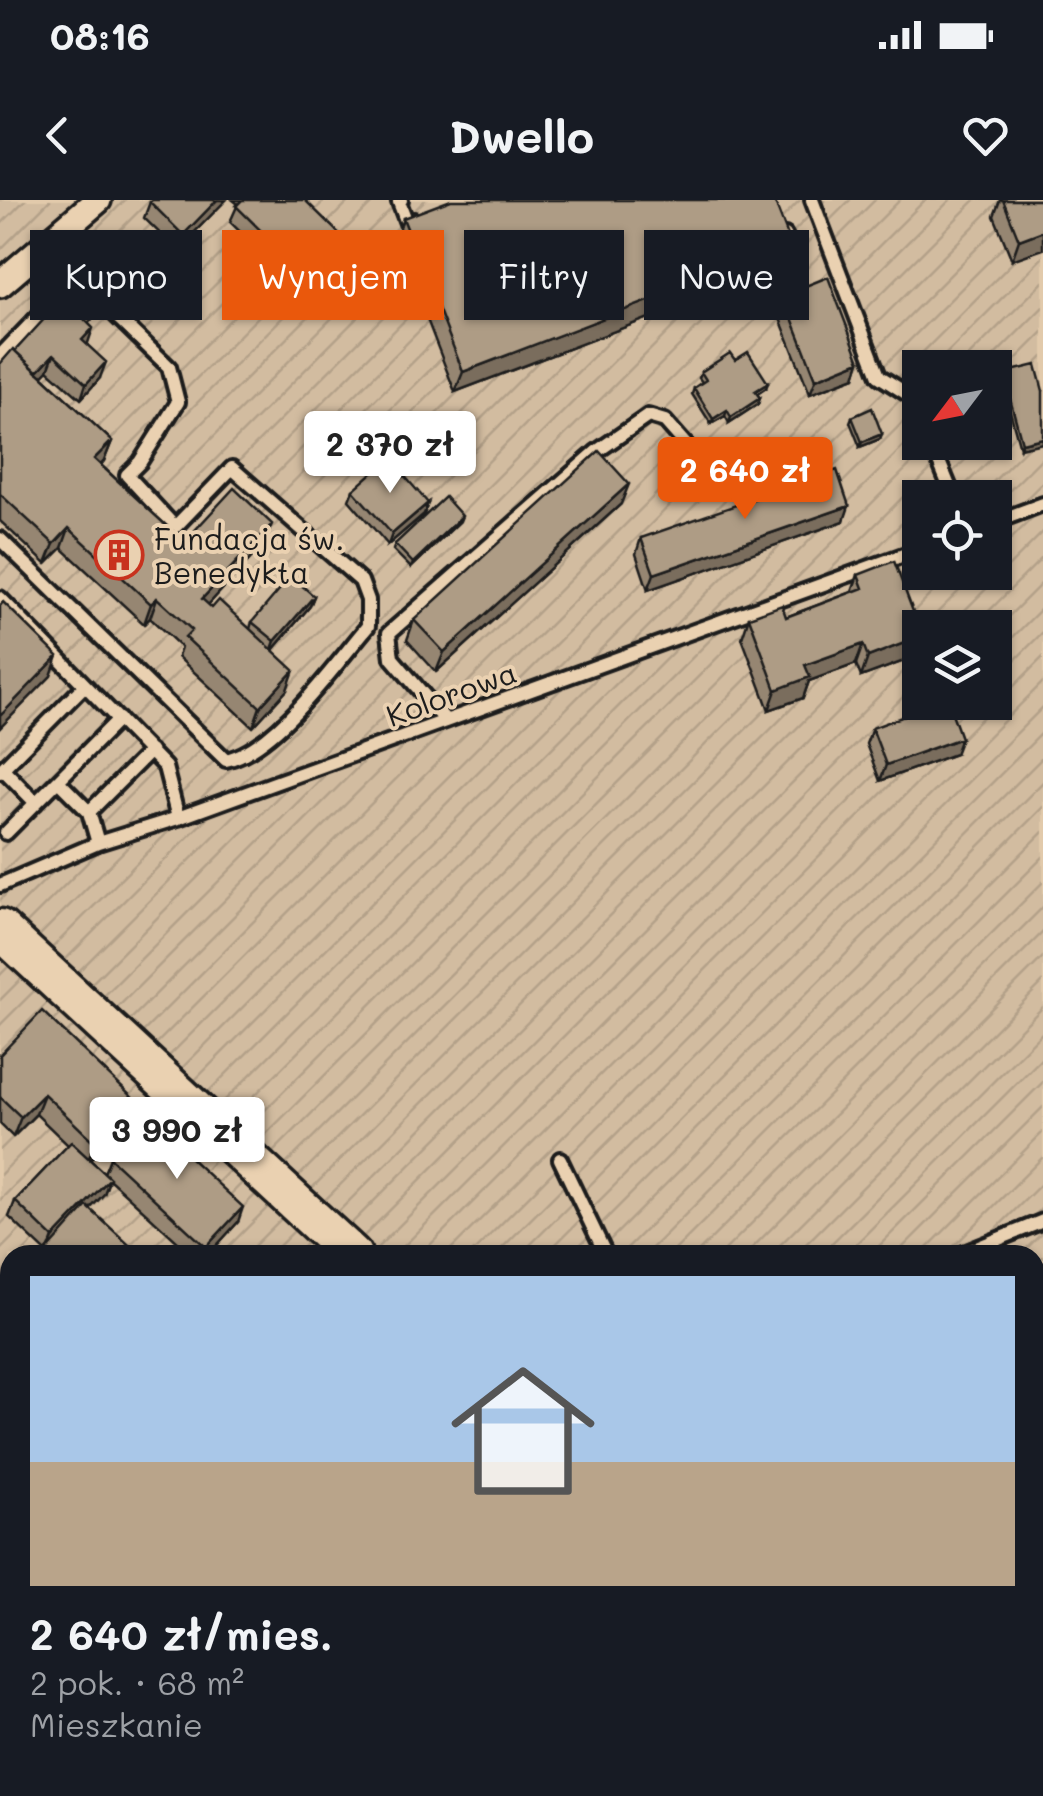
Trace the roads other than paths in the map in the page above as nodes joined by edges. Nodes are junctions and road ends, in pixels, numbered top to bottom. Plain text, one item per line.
1 (98, 200) edge
2 (401, 200) edge
3 (812, 200) edge
4 (778, 216) edge
5 (422, 217) edge
6 (63, 230) edge
7 (783, 230) edge
8 (30, 259) edge
9 (0, 284) edge
10 (35, 320) edge
11 (120, 320) edge
12 (0, 356) edge
13 (902, 391) edge
14 (701, 462) dead end
15 (1043, 504) edge
16 (1012, 516) edge
17 (0, 539) edge
18 (902, 556) edge
19 (0, 598) edge
20 (86, 685) junction
21 (119, 719) junction
22 (446, 721) junction
23 (150, 751) junction
24 (1, 770) edge
25 (58, 781) junction
26 (36, 803) junction
27 (88, 812) junction
28 (178, 818) junction
29 (6, 833) dead end
30 (98, 844) junction
31 (0, 885) edge
32 (0, 929) edge
33 (560, 1159) dead end
34 (1043, 1221) edge
35 (341, 1245) edge
36 (601, 1245) edge
37 (984, 1245) edge

1 - 6 street
2 - 5 lane
3 - 13 lane
4 - 7 lane
8 - 9 street
10 - 12 lane
11 - 17 lane
14 - 22 lane
15 - 16 lane
18 - 22 lane, Kolorowa
19 - 20 lane
20 - 21 lane
20 - 24 lane
21 - 23 lane
21 - 25 lane
22 - 28 lane, Kolorowa
23 - 27 lane
23 - 28 lane
24 - 26 lane
25 - 26 lane
25 - 27 lane
26 - 29 lane
27 - 30 lane
28 - 30 lane, Kolorowa
30 - 31 lane, Kolorowa
32 - 35 street
33 - 36 lane
34 - 37 lane

